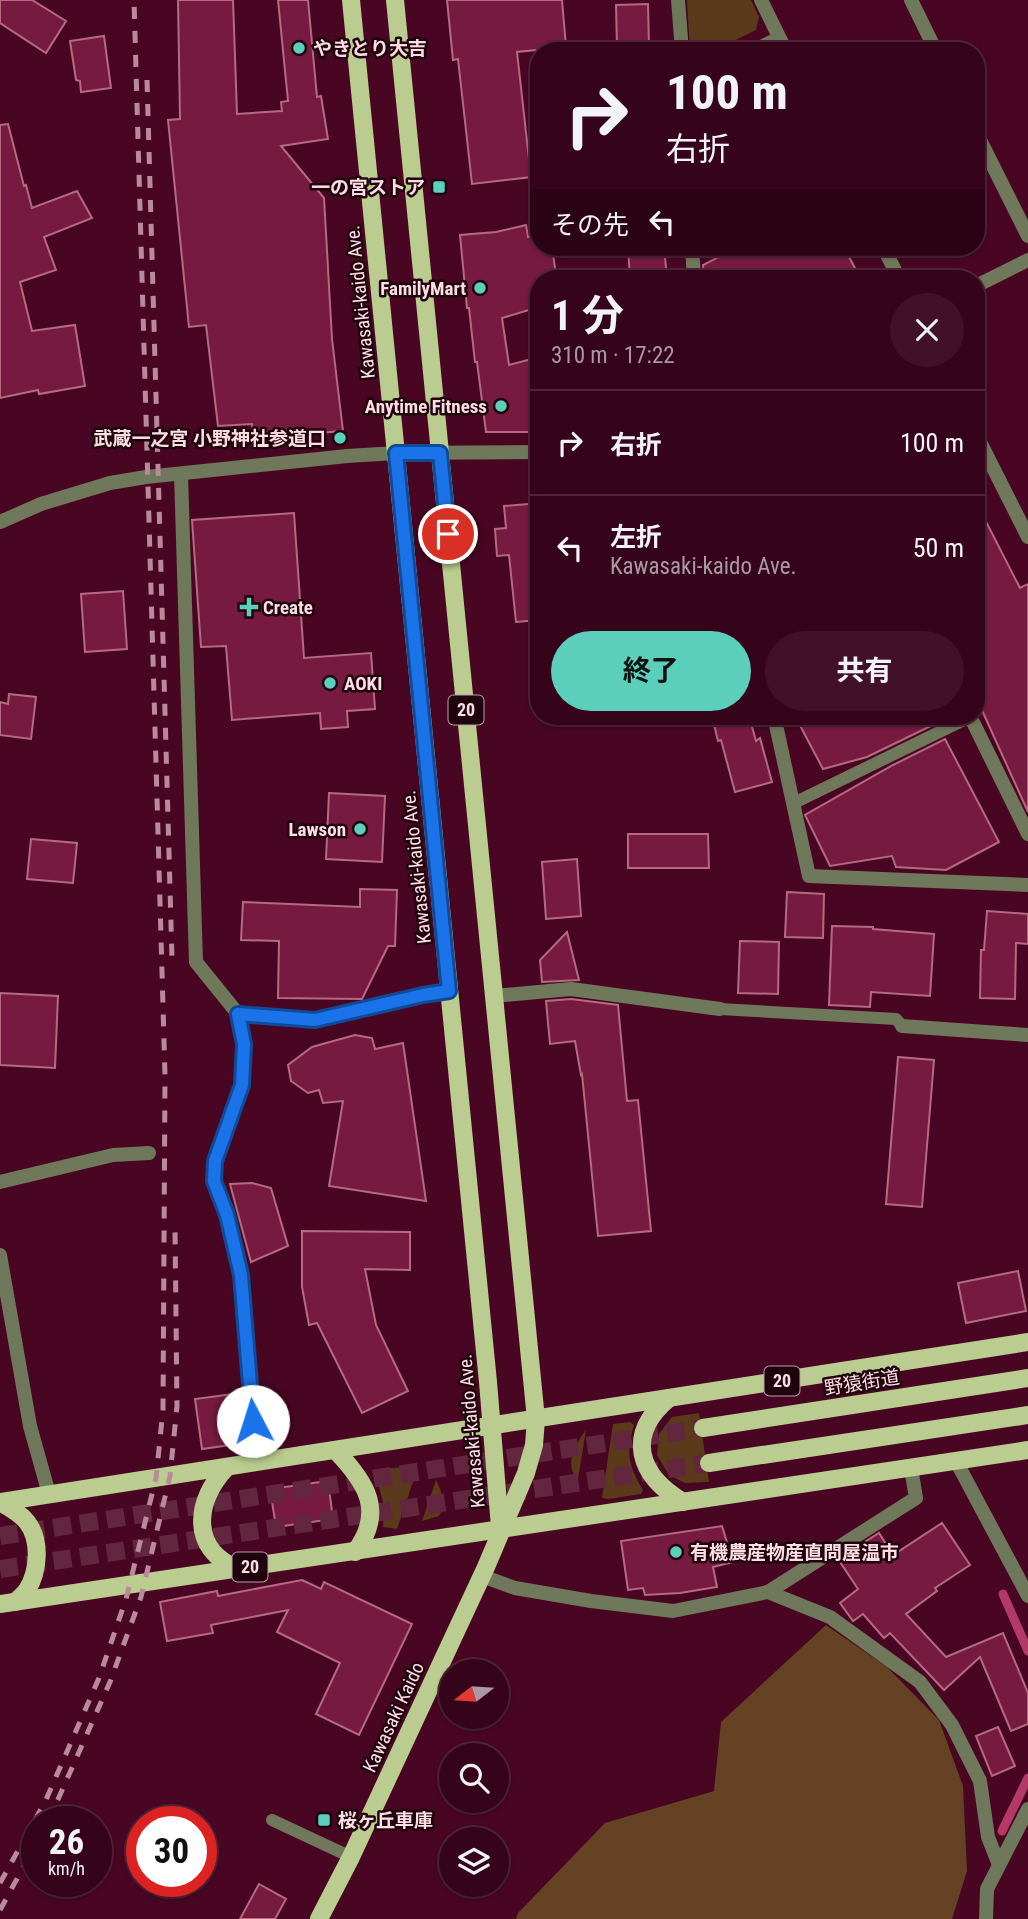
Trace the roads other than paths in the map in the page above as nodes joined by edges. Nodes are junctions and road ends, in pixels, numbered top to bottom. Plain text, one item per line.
1 (351, 0) edge
2 (395, 0) edge
3 (678, 0) edge
4 (761, 0) edge
5 (911, 0) edge
6 (681, 42) edge
7 (781, 42) edge
8 (932, 42) edge
9 (985, 150) edge
10 (1028, 236) edge
11 (1028, 260) edge
12 (985, 282) edge
13 (530, 452) edge
14 (985, 452) edge
15 (396, 453) junction
16 (440, 453) junction
17 (181, 474) junction
18 (0, 522) edge
19 (1028, 537) edge
20 (776, 725) edge
21 (952, 725) edge
22 (974, 725) edge
23 (794, 803) junction
24 (1028, 834) edge
25 (1028, 885) edge
26 (449, 991) junction
27 (494, 996) junction
28 (720, 1009) joint
29 (238, 1014) junction
30 (902, 1026) joint
31 (1028, 1035) edge
32 (149, 1153) dead end
33 (0, 1182) edge
34 (0, 1255) edge
35 (1028, 1342) edge
36 (1028, 1378) edge
37 (669, 1398) junction
38 (1028, 1415) edge
39 (536, 1419) junction
40 (492, 1426) junction
41 (703, 1428) tunnel mouth
42 (1028, 1450) edge
43 (336, 1451) junction
44 (956, 1461) junction
45 (256, 1463) junction
46 (709, 1463) tunnel mouth
47 (227, 1467) junction
48 (911, 1468) junction
49 (49, 1494) junction
50 (0, 1502) edge
51 (683, 1502) junction
52 (501, 1530) junction
53 (355, 1552) junction
54 (238, 1569) junction
55 (482, 1576) junction
56 (768, 1592) junction
57 (1028, 1596) edge
58 (7, 1603) edge
59 (1028, 1809) edge
60 (272, 1821) dead end
61 (351, 1857) junction
62 (999, 1865) junction
63 (319, 1919) edge
64 (986, 1919) edge

1 - 15 main road, Kawasaki-kaido Ave. / 20
2 - 16 main road, Kawasaki-kaido Ave. / 20
3 - 6 street
4 - 7 street
5 - 8 street
9 - 10 street
11 - 12 street
13 - 16 street
14 - 19 street
15 - 16 street
15 - 17 street
15 - 26 main road, Kawasaki-kaido Ave. / 20
16 - 27 main road, Kawasaki-kaido Ave. / 20
17 - 18 street
17 - 29 street
20 - 23 street
21 - 23 lane
22 - 24 street
23 - 25 street
26 - 29 street
26 - 40 main road, Kawasaki-kaido Ave. / 20
27 - 28 street
27 - 39 main road, Kawasaki-kaido Ave. / 20
28 - 30 lane
29 - 45 street
30 - 31 street
32 - 33 street
34 - 49 street
35 - 37 main road, 20
36 - 41 main road, 野猿街道 / 20
37 - 39 main road, 20
37 - 51 main road
38 - 46 main road
39 - 40 main road, 20
39 - 52 main road, Kawasaki-kaido Ave. / 20
40 - 43 main road, 20
40 - 52 main road, Kawasaki-kaido Ave. / 20
42 - 44 main road, 20
43 - 45 main road, 20
43 - 53 main road
44 - 48 main road, 20
44 - 57 street
45 - 47 main road, 20
47 - 49 main road, 20
47 - 54 main road
48 - 51 main road, 20
48 - 56 street
49 - 50 main road, 20
50 - 58 main road, 20
51 - 52 main road, 20
52 - 53 main road, 20
52 - 55 main road, Kawasaki Kaido
53 - 54 main road, 20
54 - 58 main road, 20
55 - 56 street
55 - 61 main road, Kawasaki Kaido
56 - 62 street
59 - 62 street
60 - 61 lane
61 - 63 main road, Kawasaki Kaido
62 - 64 street

